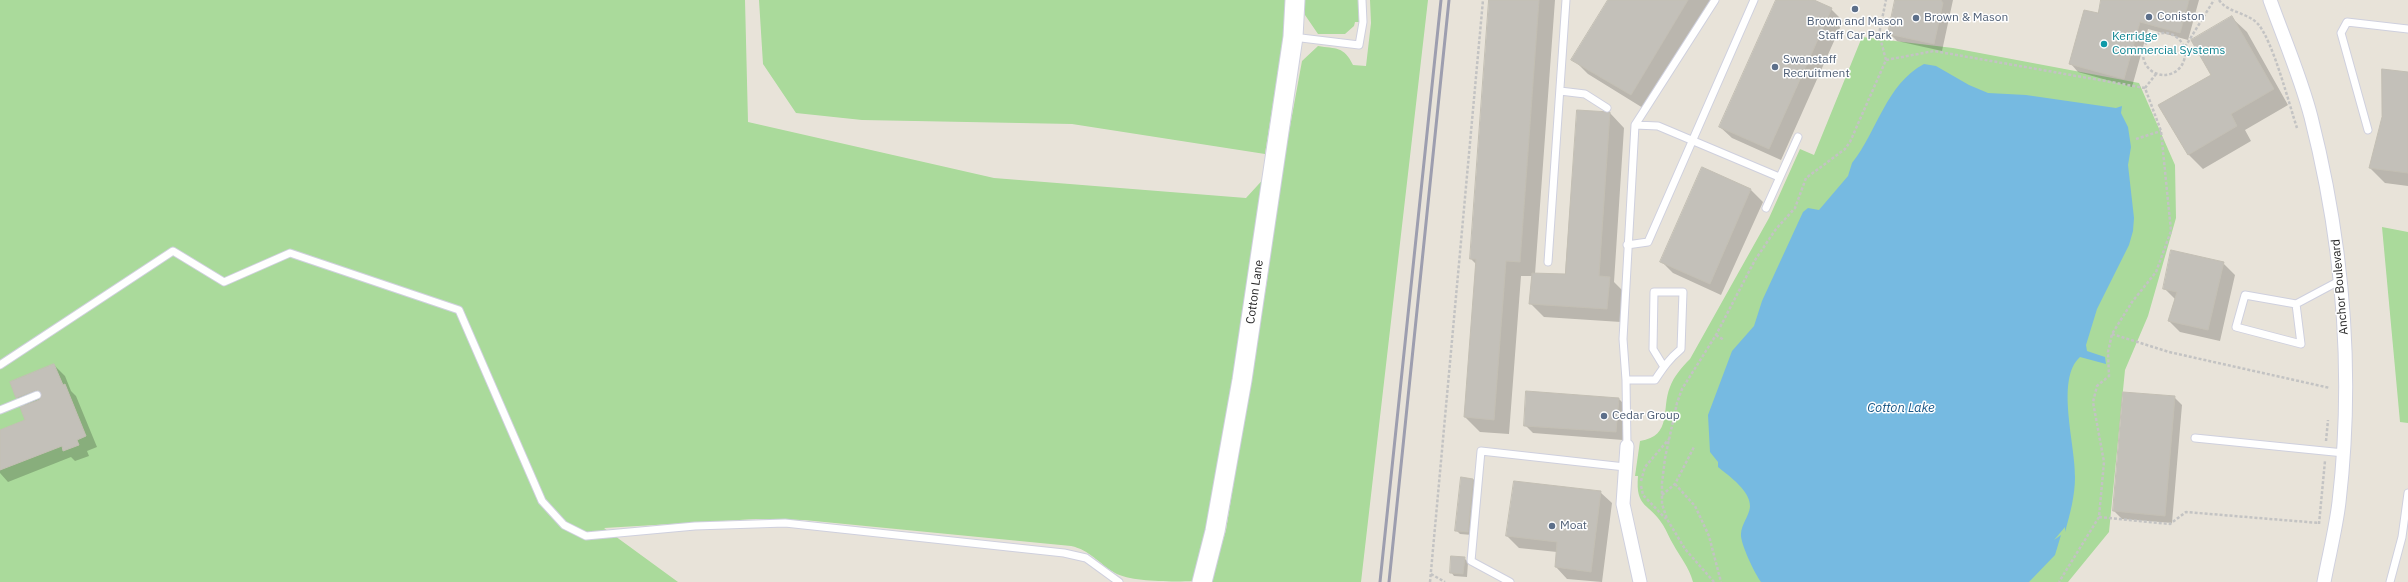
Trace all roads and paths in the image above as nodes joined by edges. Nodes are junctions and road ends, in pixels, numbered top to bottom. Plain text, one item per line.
1 (1295, 0) edge
2 (1362, 0) edge
3 (1483, 0) edge
4 (1566, 0) edge
5 (1715, 0) edge
6 (1754, 0) edge
7 (1886, 0) edge
8 (2214, 0) edge
9 (2219, 0) edge
10 (2270, 0) edge
11 (2408, 29) edge
12 (1293, 37) junction
13 (2184, 47) junction
14 (1886, 60) junction
15 (2156, 74) junction
16 (2145, 88) junction
17 (1560, 91) junction
18 (1608, 108) dead end
19 (1635, 125) junction
20 (2368, 130) dead end
21 (2161, 131) junction
22 (2299, 136) dead end
23 (1798, 137) dead end
24 (2136, 139) dead end
25 (1693, 141) junction
26 (1779, 177) junction
27 (1766, 208) dead end
28 (1627, 245) junction
29 (1548, 262) dead end
30 (2341, 280) junction
31 (2296, 304) junction
32 (2112, 334) junction
33 (1716, 335) junction
34 (1724, 340) dead end
35 (0, 365) edge
36 (1664, 367) junction
37 (1626, 380) junction
38 (2330, 382) dead end
39 (2330, 388) junction
40 (37, 395) dead end
41 (2330, 395) dead end
42 (0, 410) edge
43 (2328, 418) dead end
44 (1669, 438) junction
45 (2195, 438) dead end
46 (1627, 446) joint
47 (1694, 447) dead end
48 (2325, 451) junction
49 (2344, 453) junction
50 (1625, 467) junction
51 (1675, 484) junction
52 (2408, 493) edge
53 (1662, 495) junction
54 (2098, 517) junction
55 (1667, 519) junction
56 (2319, 523) junction
57 (2318, 530) dead end
58 (1431, 574) junction
59 (1119, 582) edge
60 (1202, 582) edge
61 (1430, 582) edge
62 (1446, 582) edge
63 (1510, 582) edge
64 (1640, 582) edge
65 (1714, 582) edge
66 (1721, 582) edge
67 (2059, 582) edge
68 (2324, 582) edge
69 (2390, 582) edge

1 - 12 street, Cotton Lane
2 - 12 lane
3 - 58 path
4 - 17 lane
5 - 19 lane
6 - 25 lane
7 - 14 path
8 - 13 path
9 - 22 path
10 - 30 street, Anchor Boulevard
11 - 20 lane
12 - 60 street, Cotton Lane
13 - 15 path
13 - 15 path
14 - 16 path
14 - 33 path
15 - 16 path
16 - 21 path
17 - 18 lane
17 - 29 lane
19 - 25 lane
19 - 28 lane
21 - 24 path
21 - 32 path
23 - 26 lane
25 - 26 lane
25 - 28 lane
26 - 27 lane
28 - 37 lane
30 - 31 lane
30 - 49 street, Anchor Boulevard
31 - 31 lane
32 - 39 path
32 - 54 path
33 - 34 path
33 - 44 path
35 - 59 lane
36 - 36 lane
36 - 37 lane
37 - 46 lane
38 - 39 path
39 - 41 path
40 - 42 lane
43 - 48 path
44 - 53 path
44 - 55 path
45 - 48 lane
46 - 50 street
47 - 51 path
48 - 49 lane
48 - 56 path
49 - 68 street, Anchor Boulevard
50 - 63 lane
50 - 64 street
51 - 53 path
51 - 66 path
52 - 69 lane
53 - 55 path
54 - 56 path
54 - 67 path
55 - 65 path
56 - 57 path
58 - 61 path
58 - 62 path

